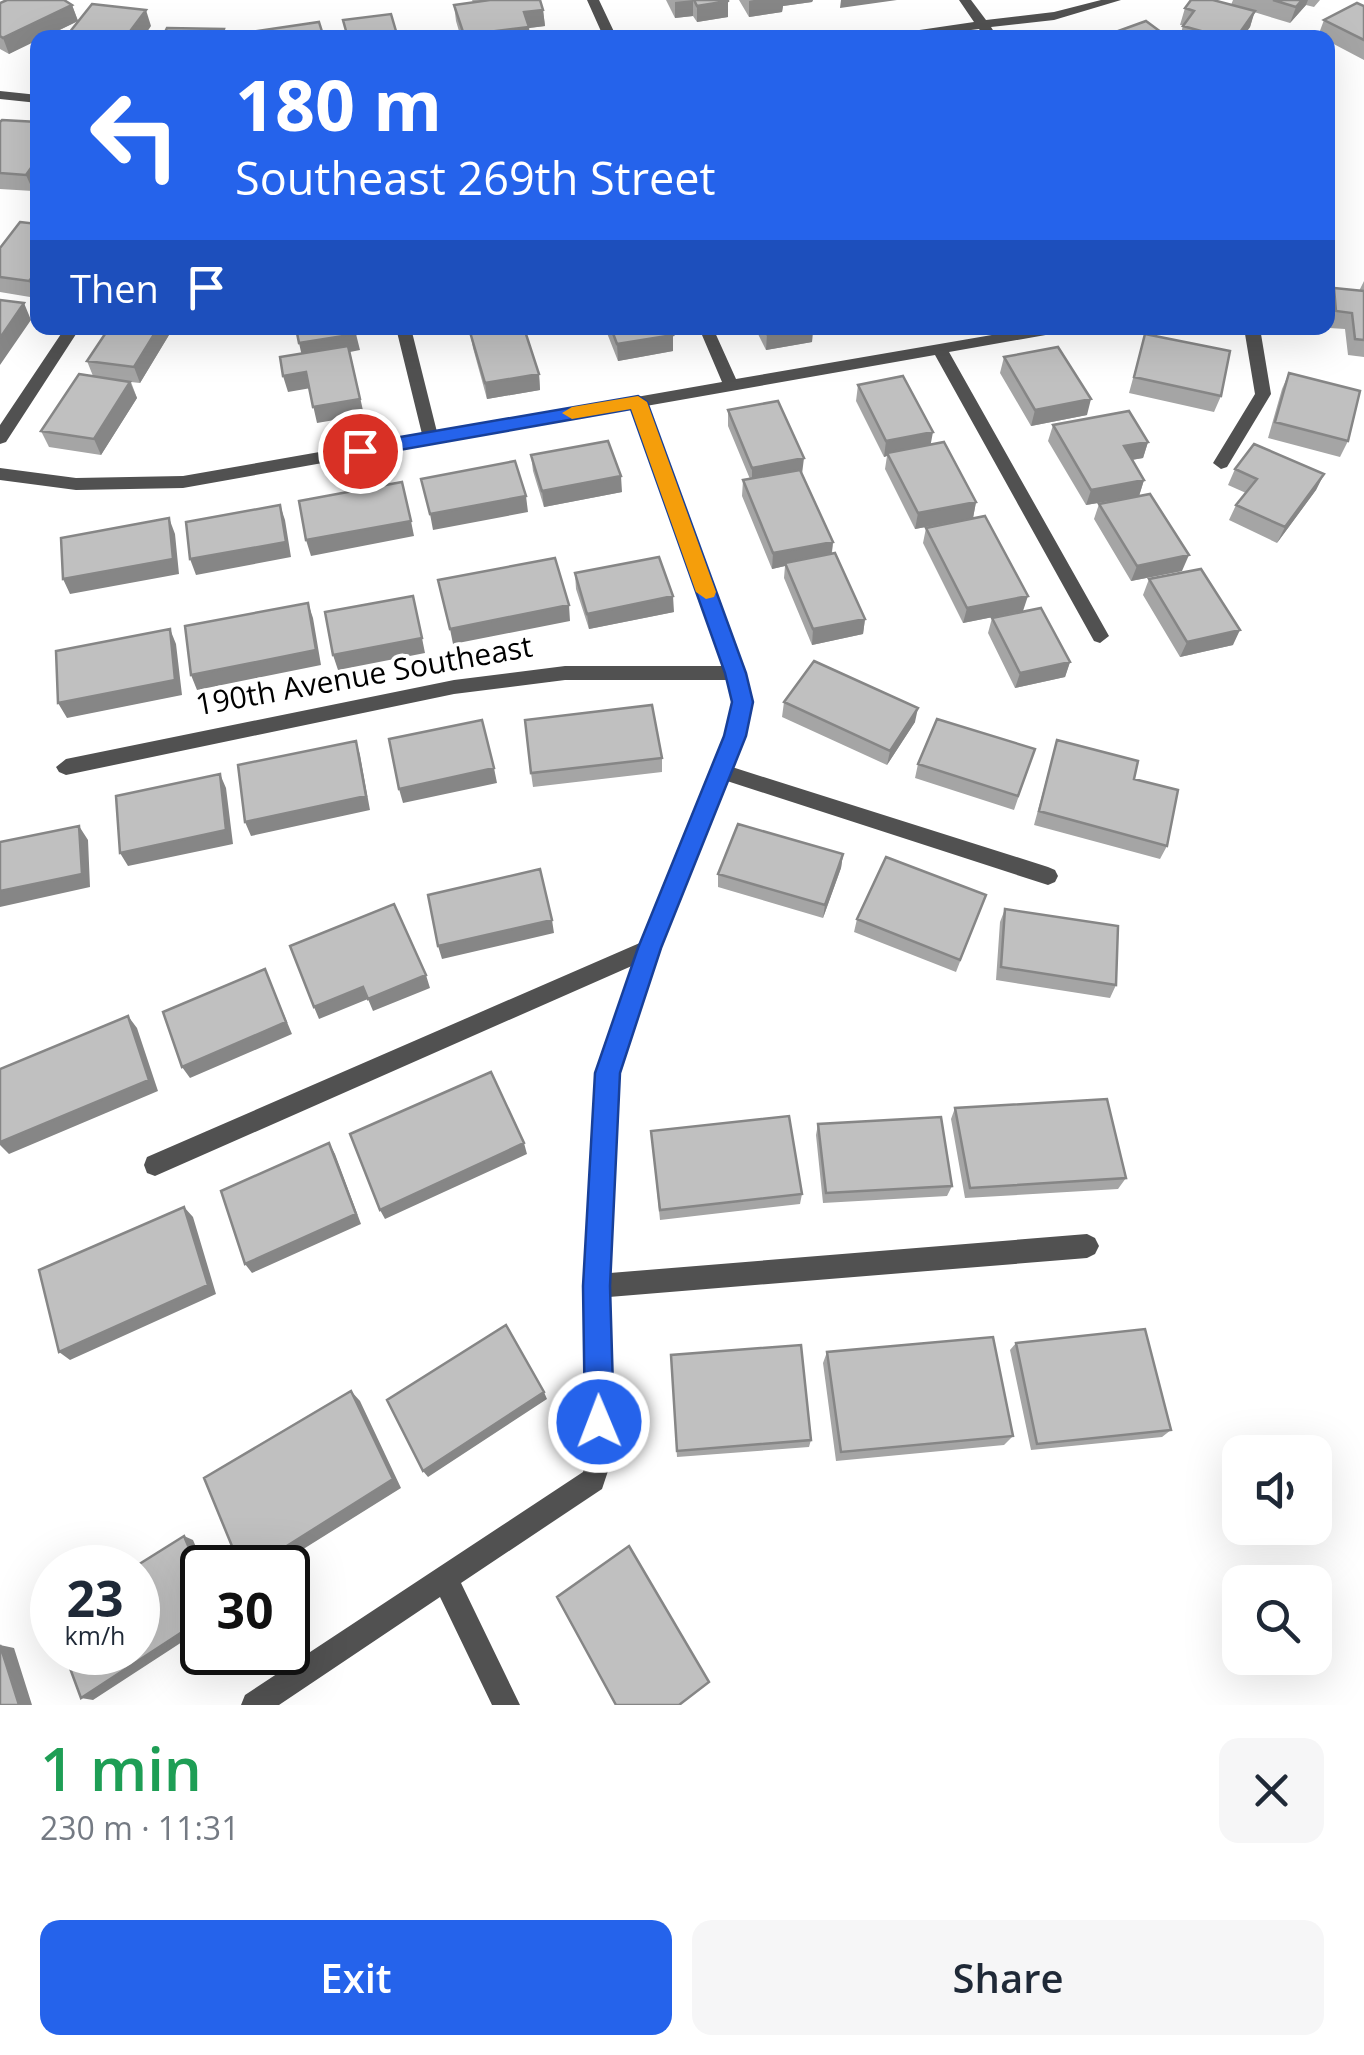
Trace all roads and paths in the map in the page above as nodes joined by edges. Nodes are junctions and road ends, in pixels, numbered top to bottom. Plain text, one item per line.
1 (593, 0) edge
2 (965, 0) edge
3 (1115, 0) edge
4 (983, 24) junction
5 (607, 30) edge
6 (935, 30) edge
7 (987, 30) edge
8 (0, 94) edge
9 (30, 98) edge
10 (67, 335) edge
11 (405, 335) edge
12 (709, 335) edge
13 (995, 335) edge
14 (1253, 335) edge
15 (939, 348) junction
16 (731, 385) junction
17 (638, 402) junction
18 (0, 438) edge
19 (431, 438) junction
20 (1221, 463) dead end
21 (0, 474) edge
22 (1100, 636) dead end
23 (736, 673) junction
24 (66, 767) dead end
25 (719, 770) junction
26 (1048, 876) dead end
27 (650, 948) junction
28 (155, 1166) dead end
29 (1087, 1246) dead end
30 (597, 1286) junction
31 (445, 1578) junction
32 (256, 1705) edge
33 (506, 1705) edge

1 - 5 street
2 - 4 street
3 - 4 street
4 - 6 street
4 - 7 street
8 - 9 street
10 - 18 street
11 - 19 street
12 - 16 street
13 - 15 street
14 - 20 street
15 - 16 street
15 - 22 street
16 - 17 street
17 - 19 street
17 - 23 street
19 - 21 street
23 - 24 street, 190th Avenue Southeast
23 - 25 street
25 - 26 street
25 - 27 street
27 - 28 street
27 - 30 street
29 - 30 street
30 - 31 street
31 - 32 street
31 - 33 street

